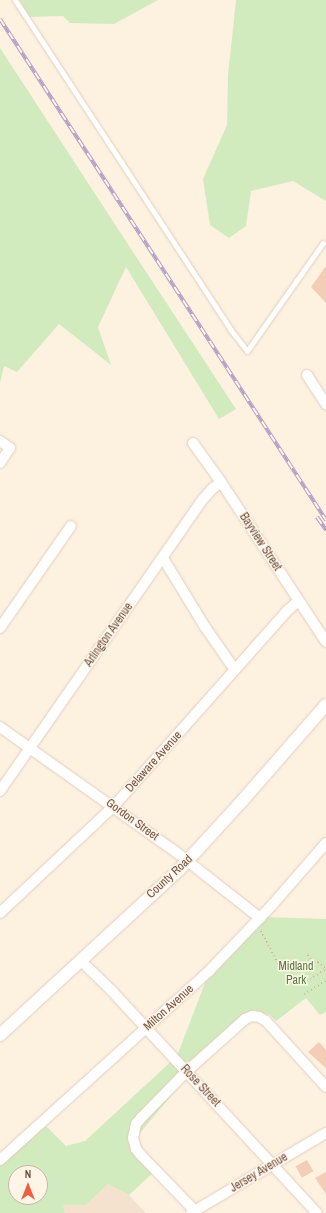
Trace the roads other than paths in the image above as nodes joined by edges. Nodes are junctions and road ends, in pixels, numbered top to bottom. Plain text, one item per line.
1 (15, 0) edge
2 (323, 243) dead end
3 (307, 375) dead end
4 (326, 404) edge
5 (0, 441) edge
6 (193, 443) dead end
7 (0, 462) edge
8 (221, 482) junction
9 (71, 526) dead end
10 (163, 558) junction
11 (298, 601) junction
12 (0, 628) edge
13 (326, 642) edge
14 (235, 670) junction
15 (326, 705) edge
16 (0, 727) edge
17 (30, 748) junction
18 (0, 791) edge
19 (113, 806) junction
20 (326, 843) edge
21 (187, 861) junction
22 (0, 913) edge
23 (260, 918) junction
24 (81, 960) junction
25 (146, 1028) junction
26 (0, 1035) edge
27 (186, 1072) junction
28 (326, 1087) edge
29 (326, 1133) edge
30 (0, 1160) edge
31 (273, 1164) junction
32 (193, 1212) edge
33 (317, 1213) edge

1 - 2 lane
3 - 4 street
5 - 7 street
6 - 8 street, Bayview Street
8 - 10 street, Arlington Avenue
8 - 11 street, Bayview Street
9 - 12 street
10 - 14 street
10 - 17 street, Arlington Avenue
11 - 13 street, Bayview Street
11 - 14 street, Delaware Avenue
14 - 19 street, Delaware Avenue
15 - 21 street, County Road
16 - 17 street, Gordon Street
17 - 18 street, Arlington Avenue
17 - 19 street, Gordon Street
19 - 21 street, Gordon Street
19 - 22 street, Delaware Avenue
20 - 23 street, Milton Avenue
21 - 23 street, Gordon Street
21 - 24 street, County Road
23 - 25 street, Milton Avenue
24 - 25 street, Rose Street
24 - 26 street, County Road
25 - 27 street, Rose Street
25 - 30 street, Milton Avenue
27 - 28 street
27 - 31 street, Rose Street
27 - 32 street
29 - 31 street, Jersey Avenue
31 - 32 street, Jersey Avenue
31 - 33 street, Rose Street

